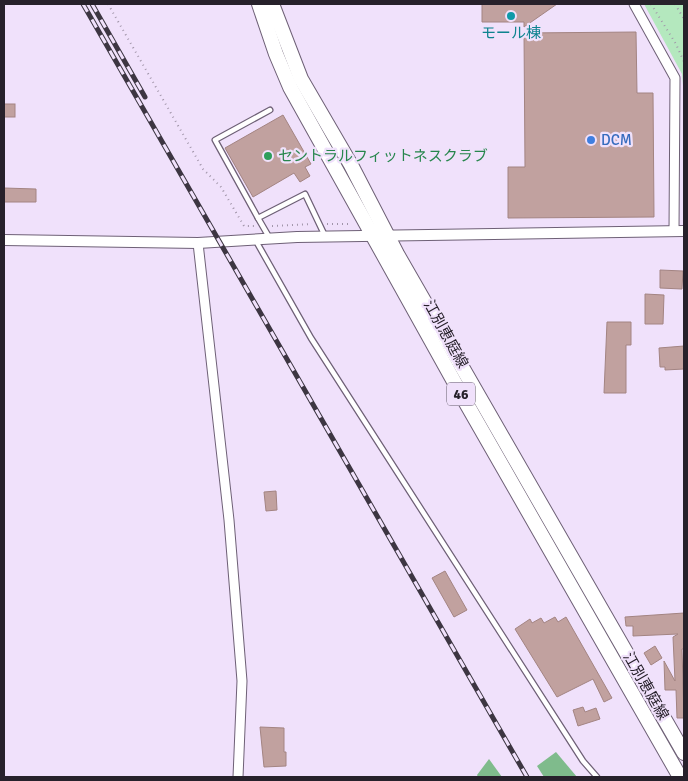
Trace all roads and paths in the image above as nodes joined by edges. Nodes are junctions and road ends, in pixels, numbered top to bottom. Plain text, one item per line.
1 (259, 4) edge
2 (272, 4) edge
3 (634, 4) edge
4 (651, 4) edge
5 (675, 4) edge
6 (684, 19) edge
7 (684, 62) edge
8 (270, 110) dead end
9 (258, 218) junction
10 (679, 231) edge
11 (388, 235) junction
12 (373, 236) junction
13 (325, 237) junction
14 (270, 238) junction
15 (4, 240) edge
16 (256, 240) junction
17 (198, 243) junction
18 (684, 753) edge
19 (238, 777) edge
20 (596, 777) edge
21 (680, 777) edge

1 - 12 main road, 江別恵庭線 / 46
2 - 11 main road, 江別恵庭線 / 46
3 - 10 street
4 - 7 path
5 - 6 path
8 - 9 lane
9 - 13 lane
9 - 14 lane
10 - 11 street
11 - 12 street
11 - 18 main road, 江別恵庭線 / 46
12 - 13 street
12 - 21 main road, 江別恵庭線 / 46
13 - 14 street
14 - 16 street
15 - 17 street
16 - 17 street
16 - 20 lane
17 - 19 street

